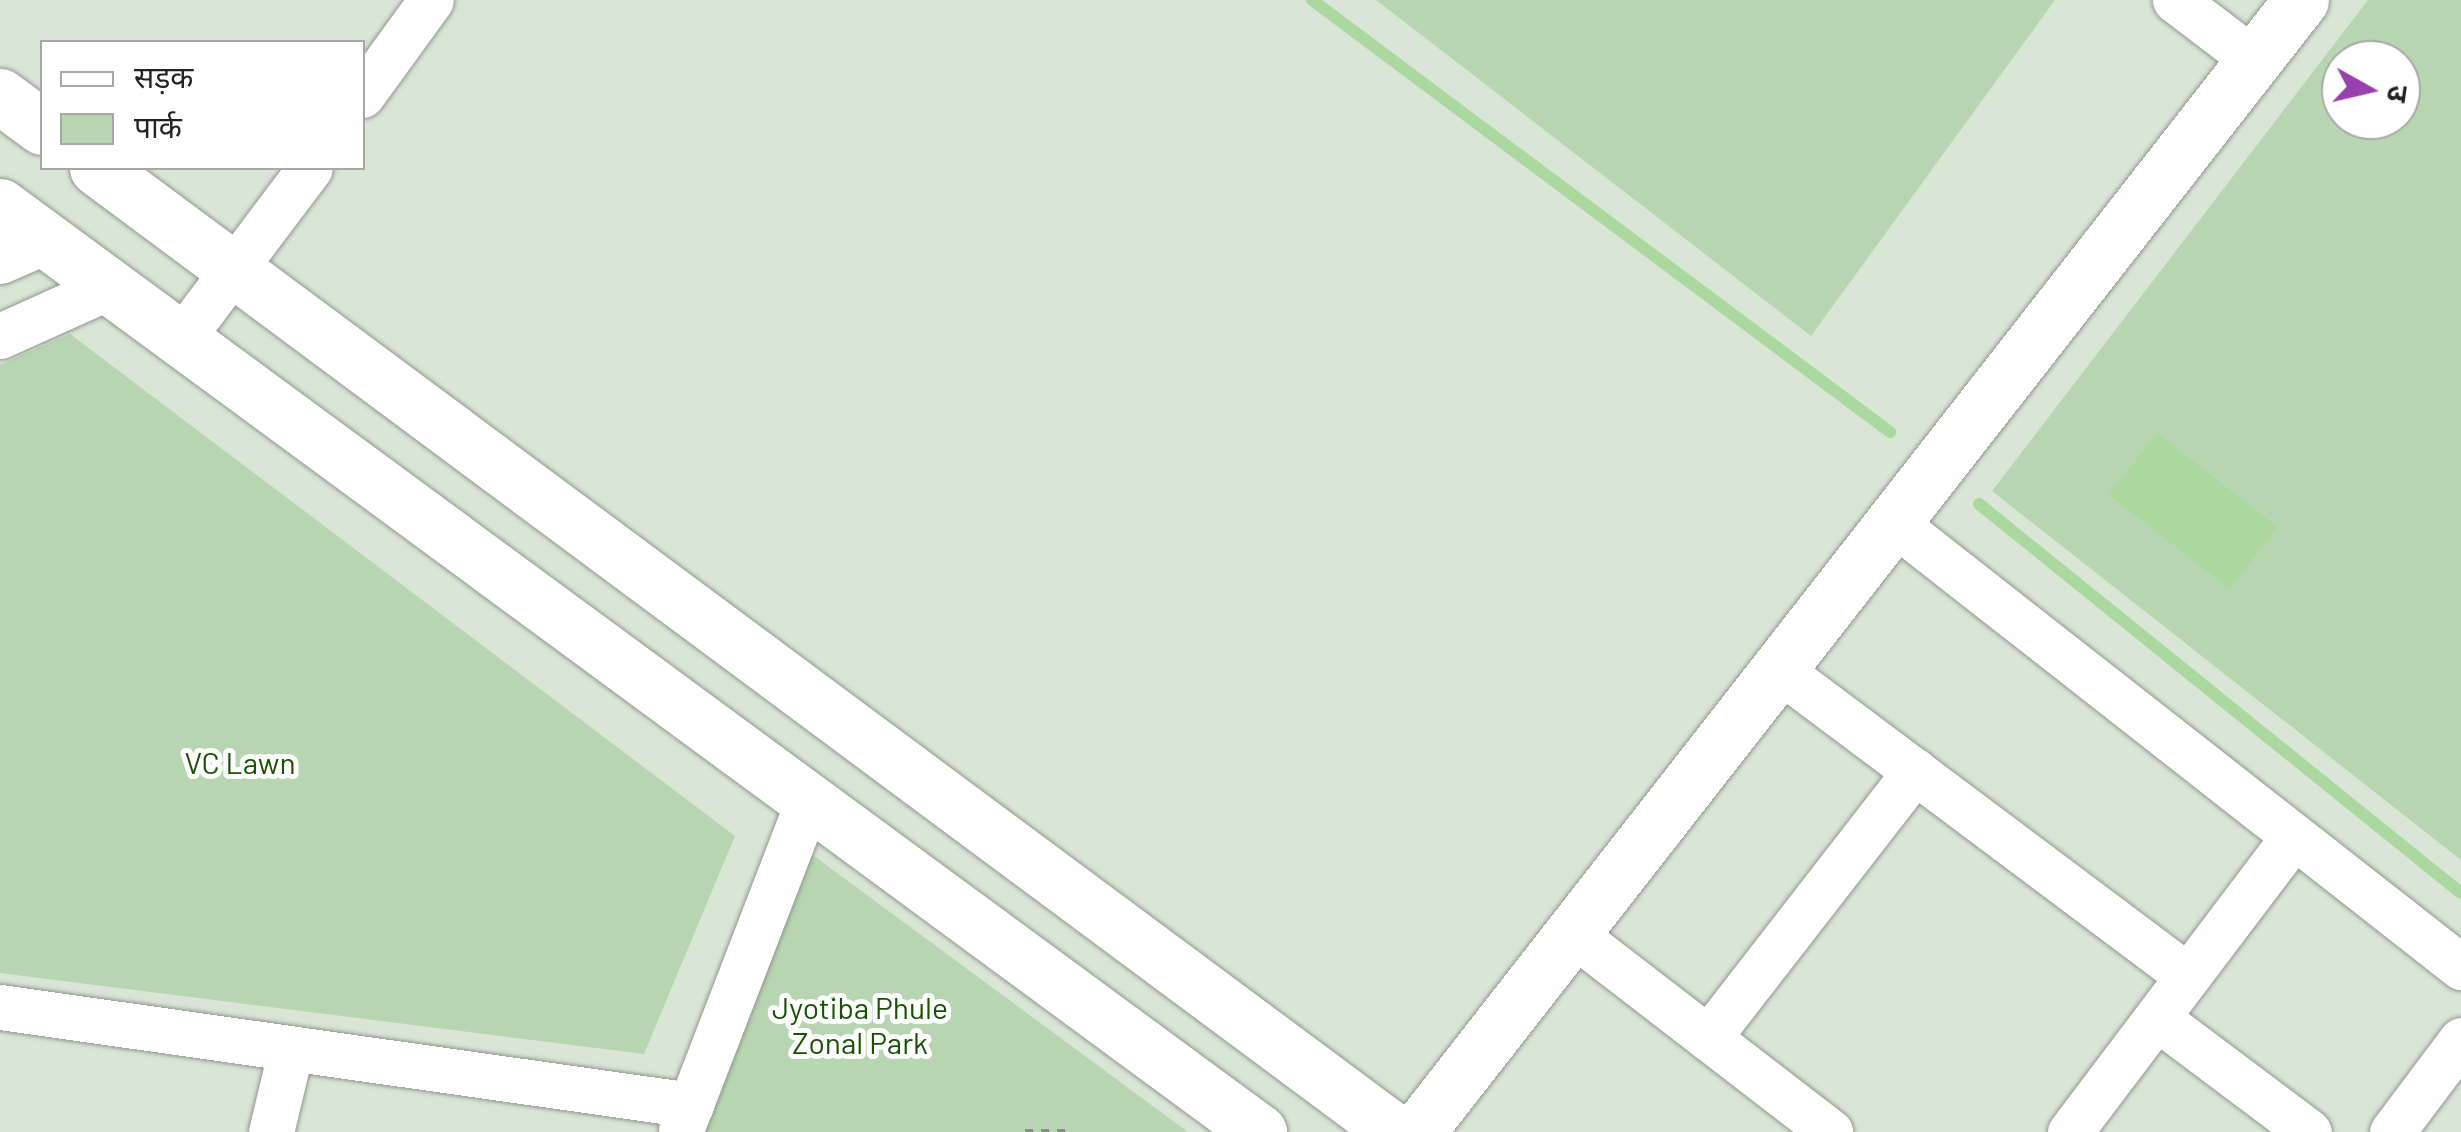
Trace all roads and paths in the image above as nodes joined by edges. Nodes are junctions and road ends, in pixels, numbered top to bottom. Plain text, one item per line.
1 (430, 0) edge
2 (2175, 0) edge
3 (2301, 0) edge
4 (2254, 60) junction
5 (365, 91) edge
6 (0, 96) edge
7 (40, 126) edge
8 (100, 170) edge
9 (309, 170) edge
10 (0, 206) edge
11 (23, 251) edge
12 (236, 271) junction
13 (109, 287) junction
14 (0, 336) edge
15 (181, 339) junction
16 (1894, 522) junction
17 (1778, 669) junction
18 (1915, 771) junction
19 (915, 775) junction
20 (808, 799) junction
21 (857, 835) junction
22 (2294, 836) junction
23 (1572, 933) junction
24 (2461, 967) edge
25 (2188, 976) junction
26 (0, 1008) edge
27 (2156, 1018) junction
28 (1708, 1038) junction
29 (2461, 1040) edge
30 (292, 1049) junction
31 (686, 1118) edge
32 (1069, 1131) edge
33 (271, 1132) edge
34 (1026, 1132) edge
35 (1259, 1132) edge
36 (1395, 1132) edge
37 (1416, 1132) edge
38 (1830, 1132) edge
39 (2070, 1132) edge
40 (2309, 1132) edge
41 (2392, 1132) edge

1 - 5 street
2 - 4 street
3 - 4 street
4 - 16 street
6 - 7 street
8 - 12 street
9 - 12 street
10 - 11 street
11 - 13 street
12 - 15 street
12 - 19 street
13 - 14 street
13 - 15 street
15 - 20 street
16 - 17 street
16 - 22 street
17 - 18 street
17 - 23 street
18 - 25 street
18 - 28 street
19 - 21 street
19 - 36 street
20 - 21 street
20 - 31 street
21 - 35 street
22 - 24 street
22 - 25 street
23 - 28 street
23 - 37 street
25 - 27 street
26 - 30 street
27 - 39 street
27 - 40 street
28 - 38 street
29 - 41 street
30 - 31 street
30 - 33 street
32 - 34 path

